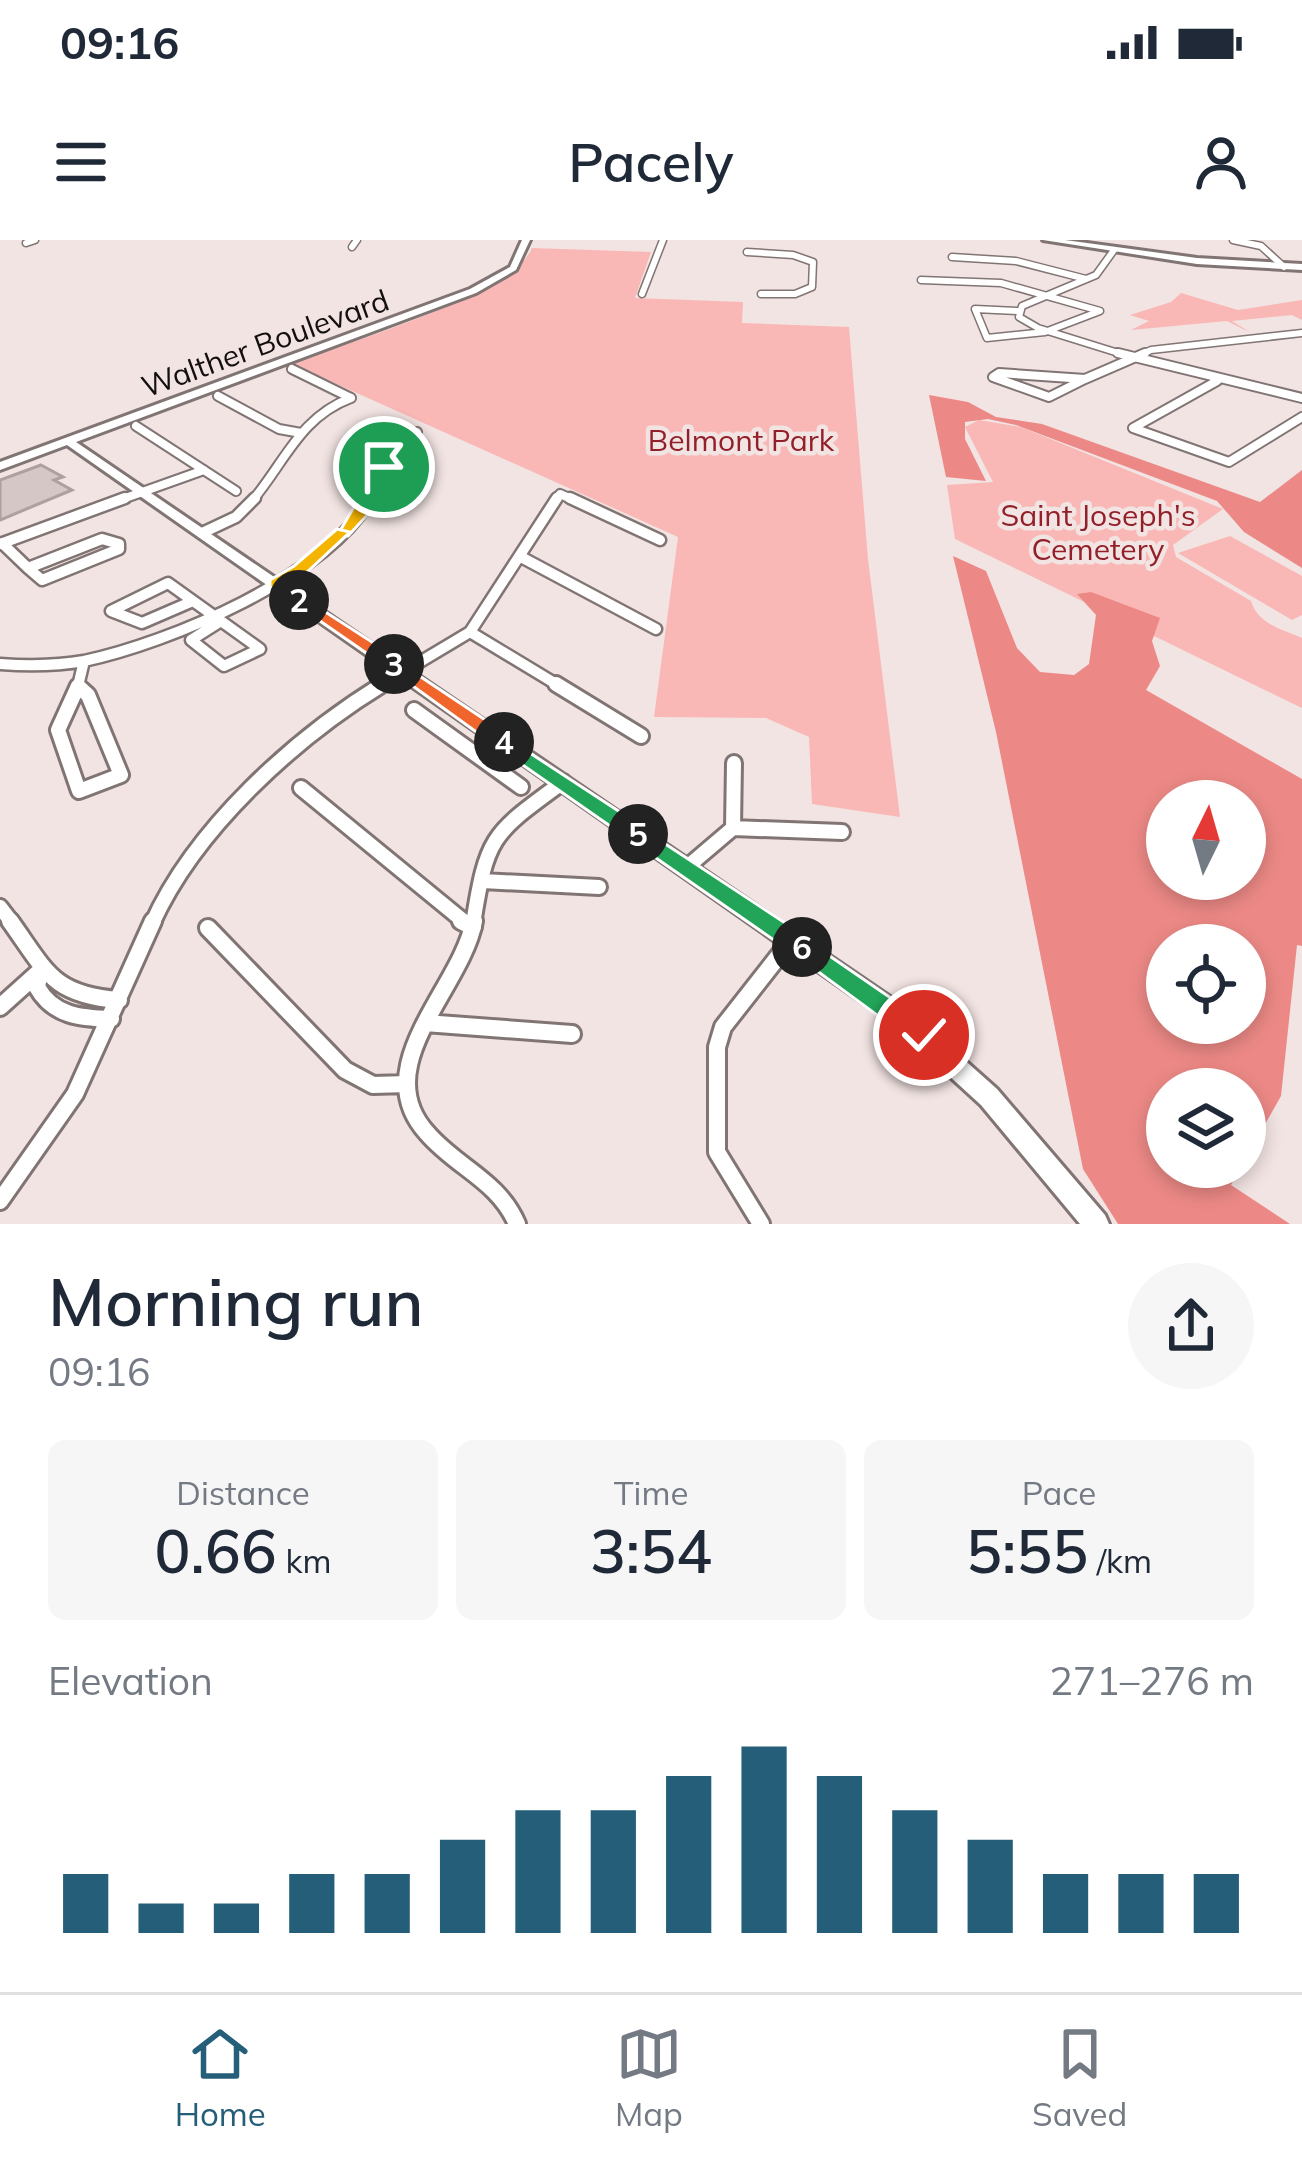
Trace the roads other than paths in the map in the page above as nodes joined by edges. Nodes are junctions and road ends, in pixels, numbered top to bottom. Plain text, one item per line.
1 (35, 240) edge
2 (526, 240) edge
3 (663, 240) edge
4 (748, 240) edge
5 (1047, 240) edge
6 (1233, 240) edge
7 (26, 244) dead end
8 (1114, 250) junction
9 (747, 252) junction
10 (952, 257) dead end
11 (747, 262) dead end
12 (1284, 266) junction
13 (1302, 267) edge
14 (1087, 279) junction
15 (921, 280) dead end
16 (642, 294) dead end
17 (761, 294) dead end
18 (1046, 295) junction
19 (1017, 311) junction
20 (1052, 332) junction
21 (1302, 333) edge
22 (1131, 357) junction
23 (292, 370) dead end
24 (1085, 379) junction
25 (1217, 381) junction
26 (218, 396) dead end
27 (1302, 398) edge
28 (1302, 417) edge
29 (136, 426) dead end
30 (417, 431) dead end
31 (301, 433) junction
32 (68, 441) junction
33 (0, 466) edge
34 (204, 470) junction
35 (236, 491) dead end
36 (143, 492) junction
37 (202, 533) junction
38 (660, 540) dead end
39 (1, 544) edge
40 (521, 556) junction
41 (28, 568) junction
42 (275, 583) junction
43 (193, 601) junction
44 (210, 612) junction
45 (222, 621) junction
46 (656, 629) dead end
47 (470, 632) junction
48 (84, 661) junction
49 (0, 664) edge
50 (402, 670) junction
51 (79, 686) junction
52 (414, 710) dead end
53 (477, 724) junction
54 (641, 736) dead end
55 (453, 738) junction
56 (734, 764) dead end
57 (563, 782) junction
58 (301, 788) dead end
59 (521, 788) dead end
60 (733, 828) junction
61 (842, 832) dead end
62 (686, 868) junction
63 (483, 880) junction
64 (598, 886) dead end
65 (0, 907) edge
66 (208, 928) dead end
67 (472, 928) junction
68 (792, 940) junction
69 (40, 971) junction
70 (119, 1000) junction
71 (0, 1007) edge
72 (111, 1019) junction
73 (425, 1023) junction
74 (572, 1034) dead end
75 (407, 1084) junction
76 (0, 1201) edge
77 (517, 1224) edge
78 (761, 1224) edge
79 (1096, 1224) edge

1 - 7 street
2 - 32 street, Walther Boulevard
3 - 16 street
4 - 9 street
5 - 8 main road
6 - 12 street
8 - 12 main road
8 - 14 street
9 - 11 street
9 - 17 street
10 - 14 street
12 - 13 main road
14 - 18 street
15 - 18 street
18 - 19 street
18 - 20 street
19 - 20 street
19 - 20 street
20 - 22 street
21 - 22 street
22 - 24 street
22 - 25 street
23 - 31 street
24 - 24 street
25 - 27 street
25 - 28 street
26 - 31 street
29 - 34 street
30 - 42 street
31 - 37 street
32 - 33 street, Walther Boulevard
32 - 36 street
34 - 35 street
34 - 36 street
36 - 37 street
36 - 39 street
37 - 42 street
38 - 40 street
39 - 41 street
40 - 46 street
40 - 47 street
41 - 41 street
42 - 44 street
42 - 50 street
43 - 43 street
43 - 44 street
44 - 45 street
44 - 48 street
45 - 45 street
47 - 50 street
47 - 54 street
48 - 49 street
48 - 51 street
50 - 53 street
50 - 70 street
51 - 51 street
52 - 55 street
53 - 55 street
53 - 57 street
55 - 59 street
56 - 60 street
57 - 62 street
57 - 63 street
58 - 67 street
60 - 61 street
60 - 62 street
62 - 68 street
63 - 64 street
63 - 67 street
65 - 69 street
66 - 75 street
67 - 73 street
68 - 78 street
68 - 79 street
69 - 70 street
69 - 71 street
69 - 72 street
70 - 72 street
72 - 76 street
73 - 74 street
73 - 75 street
75 - 77 street

